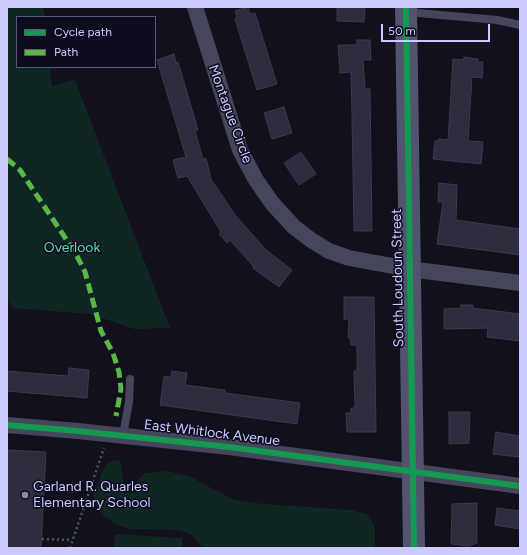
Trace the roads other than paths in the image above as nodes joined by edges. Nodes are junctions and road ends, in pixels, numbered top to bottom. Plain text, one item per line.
1 (195, 7) edge
2 (406, 9) edge
3 (520, 25) edge
4 (409, 269) junction
5 (520, 283) edge
6 (130, 379) dead end
7 (7, 426) edge
8 (123, 435) junction
9 (413, 473) junction
10 (520, 486) edge
11 (414, 548) edge

1 - 4 street, Montague Circle
2 - 3 lane
2 - 4 street, South Loudoun Street
4 - 5 street, Montague Circle
4 - 9 street, South Loudoun Street
6 - 8 lane
7 - 8 street, East Whitlock Avenue
8 - 9 street, East Whitlock Avenue
9 - 10 street, East Whitlock Avenue
9 - 11 street, South Loudoun Street

